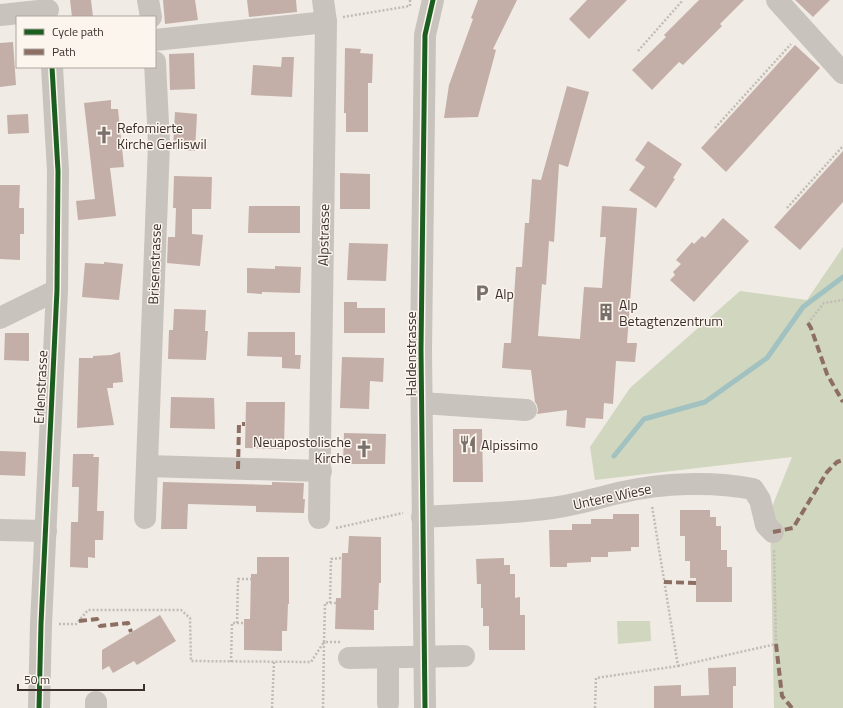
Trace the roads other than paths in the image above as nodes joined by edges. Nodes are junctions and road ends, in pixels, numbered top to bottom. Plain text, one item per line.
1 (148, 0) edge
2 (323, 0) edge
3 (433, 0) edge
4 (777, 0) edge
5 (48, 9) edge
6 (0, 15) edge
7 (151, 16) edge
8 (326, 22) junction
9 (156, 40) edge
10 (52, 68) edge
11 (155, 68) edge
12 (843, 73) edge
13 (57, 290) junction
14 (0, 318) edge
15 (422, 403) junction
16 (526, 410) dead end
17 (148, 466) junction
18 (321, 470) junction
19 (413, 515) junction
20 (145, 518) dead end
21 (327, 523) road end
22 (0, 530) edge
23 (46, 531) junction
24 (773, 532) road end
25 (347, 650) road end
26 (464, 656) dead end
27 (424, 657) junction
28 (388, 658) junction
29 (388, 703) dead end
30 (39, 708) edge
31 (425, 708) edge

1 - 7 street
2 - 8 street, Alpstrasse
3 - 15 street, Haldenstrasse
4 - 12 street
5 - 6 street
8 - 9 street
8 - 18 street, Alpstrasse
10 - 13 street, Erlenstrasse
11 - 17 street, Brisenstrasse
13 - 14 street
13 - 23 street, Erlenstrasse
15 - 16 street
15 - 19 street, Haldenstrasse
17 - 18 street
17 - 20 street, Brisenstrasse
18 - 21 street, Alpstrasse
19 - 24 street, Untere Wiese
19 - 27 street, Haldenstrasse
22 - 23 street
23 - 30 street, Erlenstrasse
25 - 28 street
26 - 27 street
27 - 28 street
27 - 31 street, Haldenstrasse
28 - 29 street

